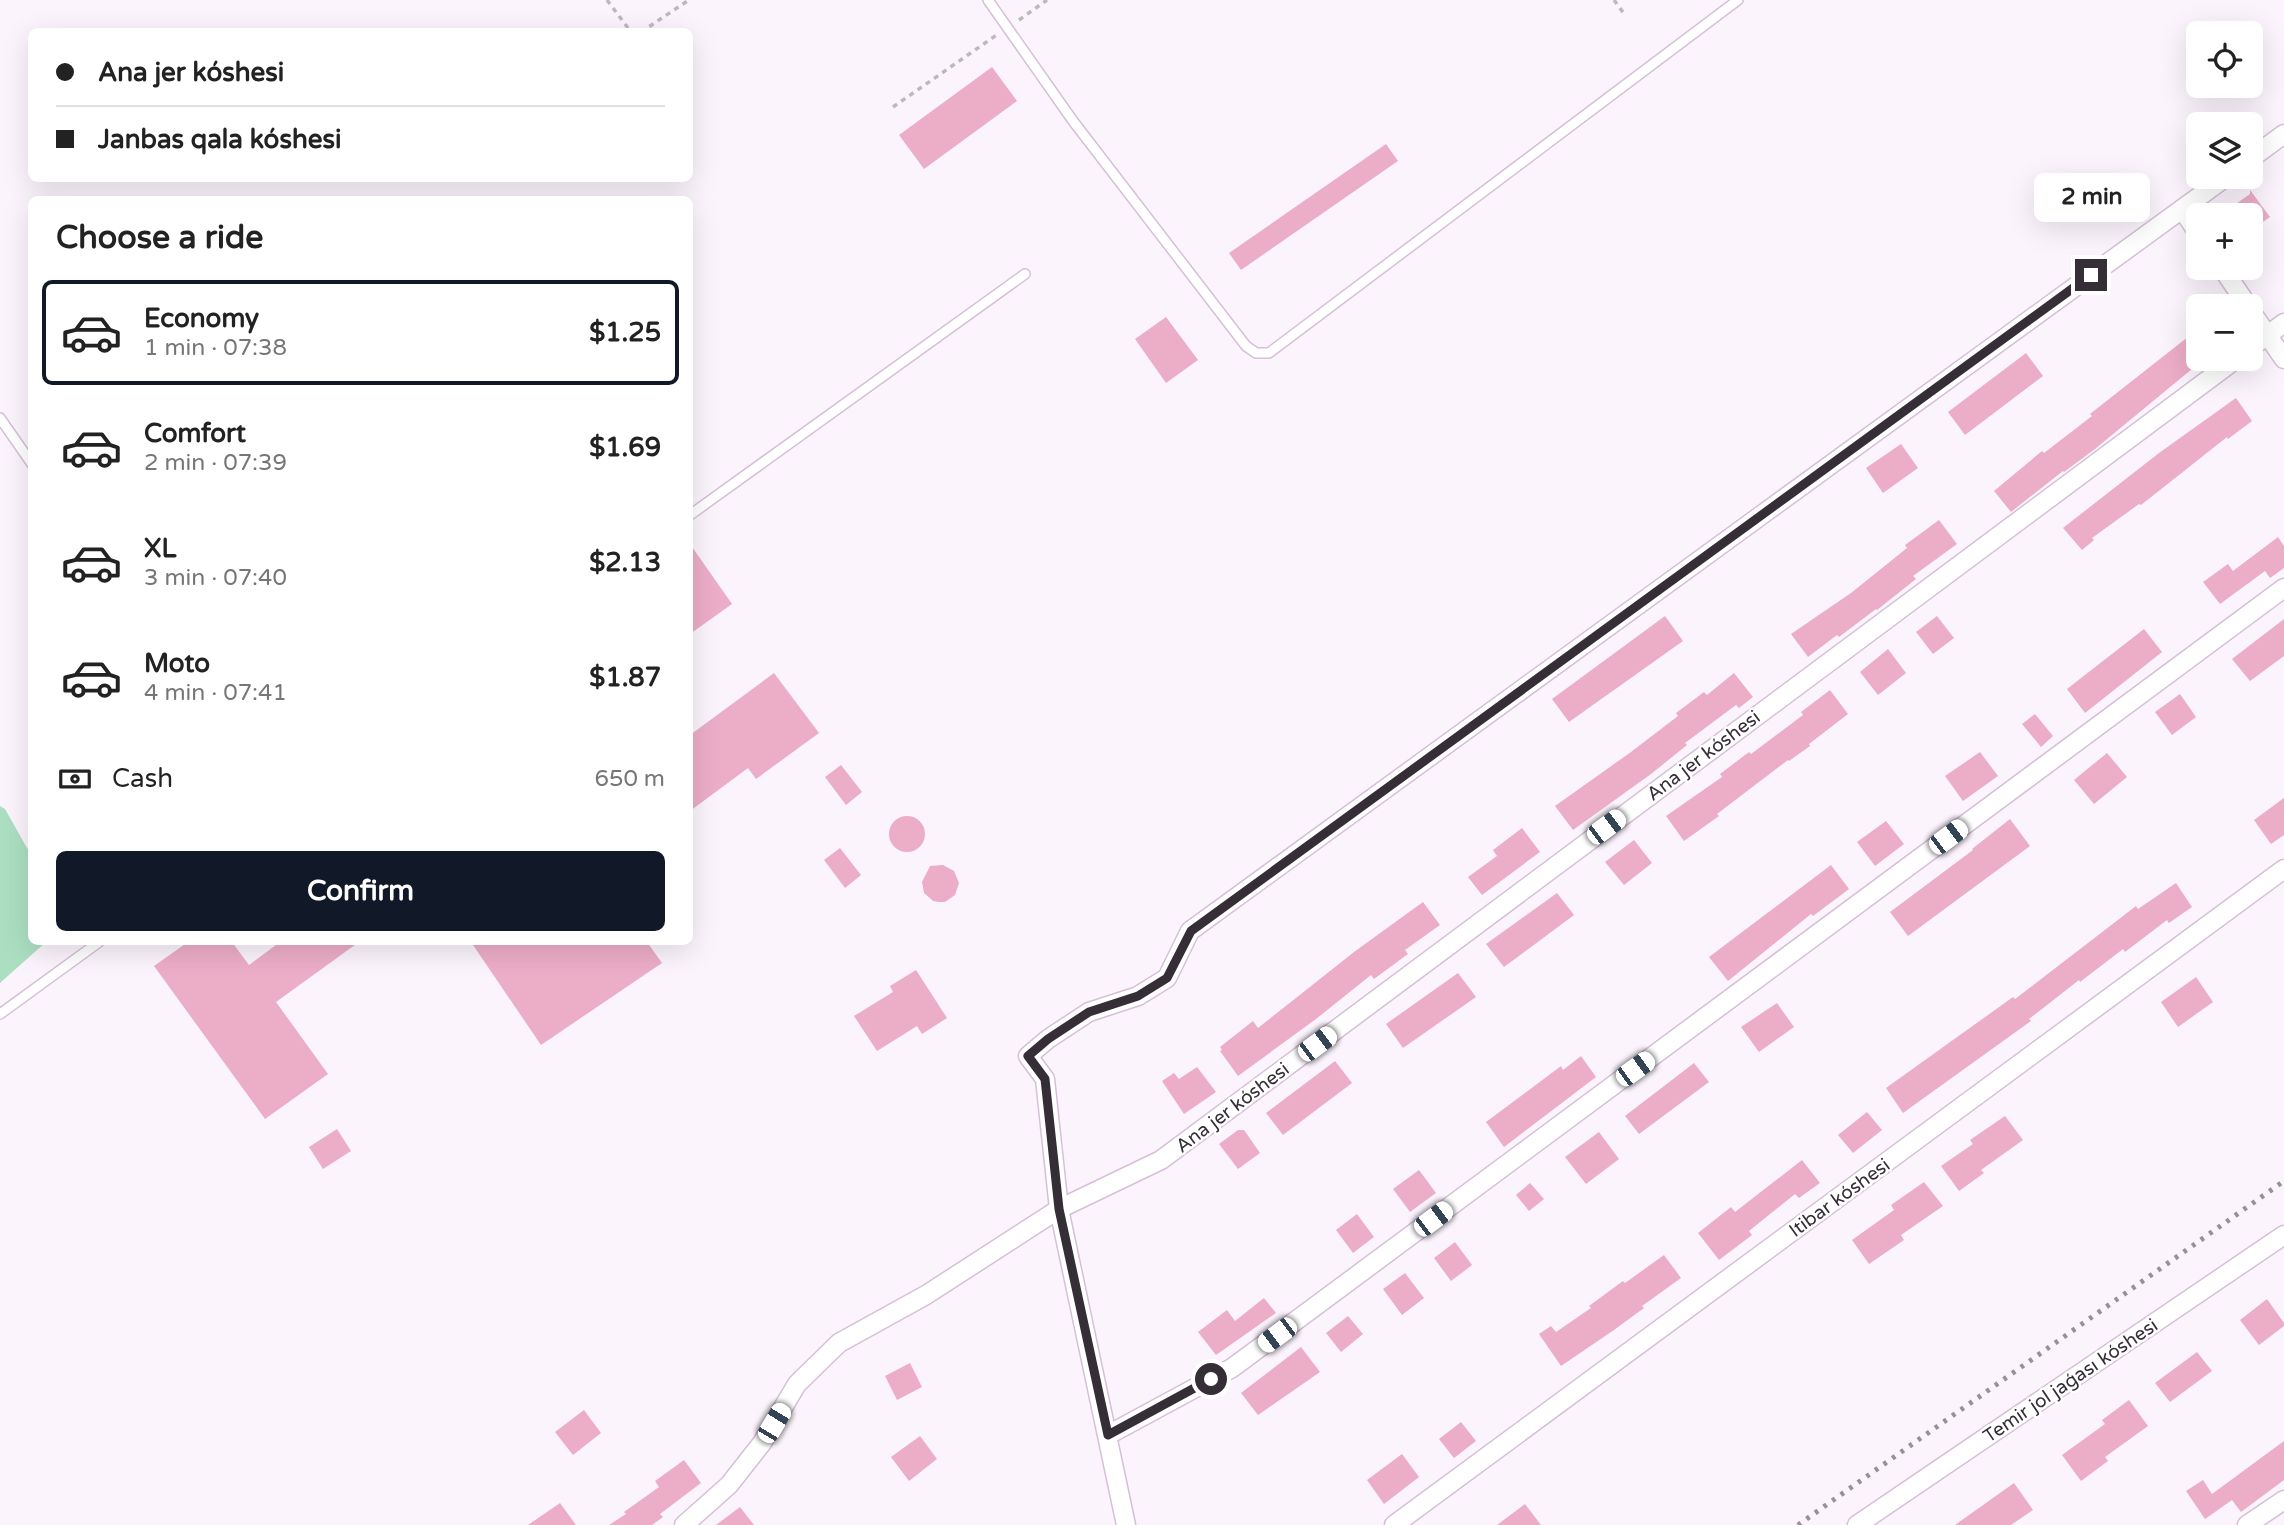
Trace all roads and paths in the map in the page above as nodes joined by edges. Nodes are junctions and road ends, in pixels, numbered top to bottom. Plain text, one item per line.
1 (607, 0) edge
2 (689, 0) edge
3 (988, 0) edge
4 (1047, 0) edge
5 (1615, 0) edge
6 (1738, 0) edge
7 (1625, 15) dead end
8 (1007, 27) junction
9 (628, 28) edge
10 (648, 28) edge
11 (893, 107) dead end
12 (2284, 134) edge
13 (2263, 149) edge
14 (2210, 189) edge
15 (2182, 209) junction
16 (2186, 215) edge
17 (1025, 274) dead end
18 (2284, 323) edge
19 (2263, 328) edge
20 (2268, 335) junction
21 (2263, 339) edge
22 (2284, 359) edge
23 (2220, 371) edge
24 (0, 418) edge
25 (28, 458) edge
26 (693, 513) edge
27 (2284, 588) edge
28 (2284, 869) edge
29 (95, 945) edge
30 (0, 1014) edge
31 (1059, 1209) junction
32 (2284, 1235) edge
33 (1108, 1435) junction
34 (2284, 1500) edge
35 (684, 1525) edge
36 (1126, 1525) edge
37 (1394, 1525) edge
38 (1857, 1525) edge
39 (2247, 1525) edge

1 - 9 path
2 - 10 path
3 - 8 lane
4 - 8 path
5 - 7 path
6 - 8 lane
8 - 11 path
12 - 13 street
14 - 15 street
15 - 16 street
15 - 31 street
17 - 26 lane
18 - 20 street
19 - 20 street
20 - 21 street
20 - 22 street
23 - 31 street, Ana jer kóshesi
24 - 25 lane
27 - 33 street
28 - 37 street, Itibar kóshesi
29 - 30 lane
31 - 33 street
31 - 35 street, Ana jer kóshesi
32 - 38 street, Temir jol jaǵası kóshesi
33 - 36 street
34 - 39 street

